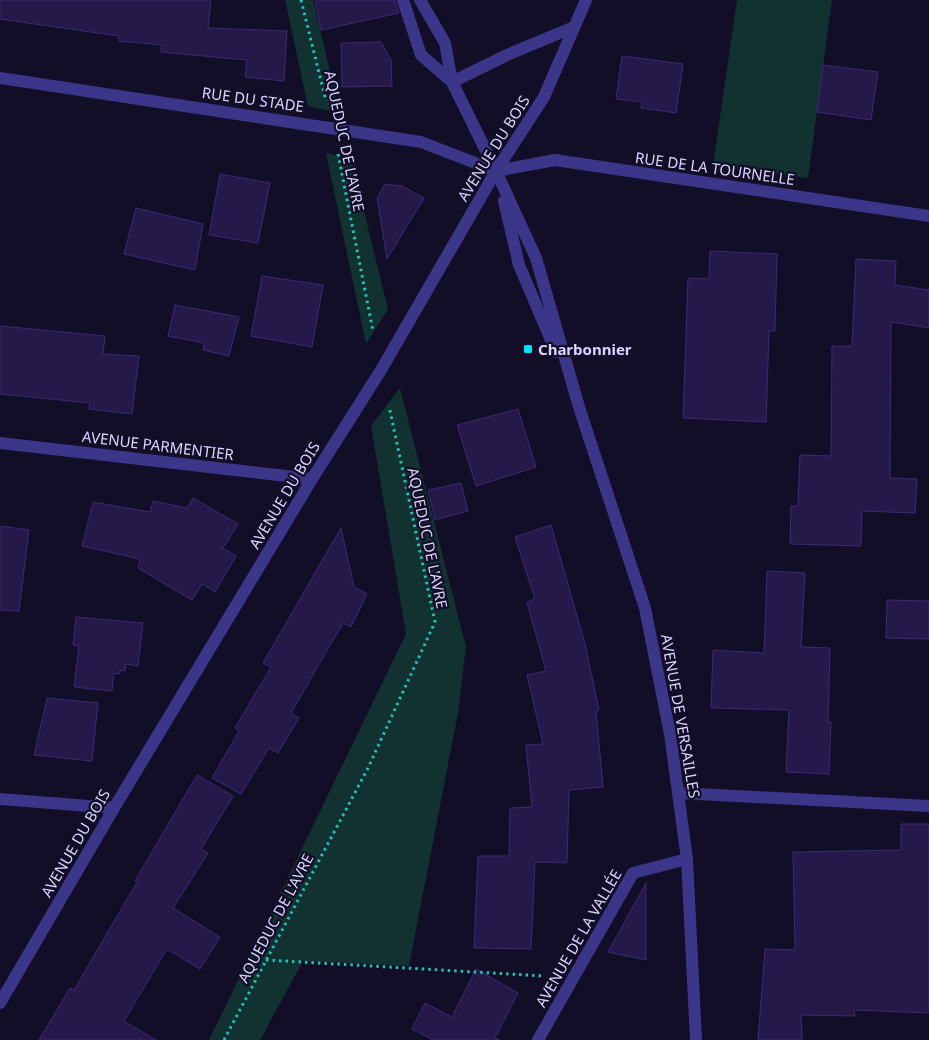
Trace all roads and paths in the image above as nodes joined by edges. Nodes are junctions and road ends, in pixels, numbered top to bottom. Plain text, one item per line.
1 (301, 0) edge
2 (403, 0) edge
3 (420, 0) edge
4 (586, 0) edge
5 (574, 27) junction
6 (0, 78) edge
7 (452, 82) junction
8 (332, 128) junction
9 (496, 171) junction
10 (929, 216) edge
11 (381, 370) junction
12 (579, 407) junction
13 (0, 444) edge
14 (312, 479) junction
15 (678, 793) junction
16 (0, 799) edge
17 (929, 806) edge
18 (114, 808) junction
19 (686, 859) junction
20 (266, 960) junction
21 (573, 978) junction
22 (0, 1003) edge
23 (224, 1040) edge
24 (538, 1040) edge
25 (696, 1040) edge

1 - 8 path, AQUEDUC DE L'AVRE
2 - 7 street, AVENUE DE VERSAILLES
3 - 7 street, AVENUE DE VERSAILLES
4 - 5 street, AVENUE DU BOIS
5 - 7 street
5 - 9 street, AVENUE DU BOIS
6 - 8 street, RUE DU STADE
7 - 9 street, AVENUE DE VERSAILLES
8 - 9 street, RUE DU STADE
8 - 11 path, AQUEDUC DE L'AVRE
9 - 10 street, RUE DE LA TOURNELLE
9 - 11 street, AVENUE DU BOIS
9 - 12 street, AVENUE DE VERSAILLES
9 - 12 street, AVENUE DE VERSAILLES
11 - 14 street, AVENUE DU BOIS
11 - 20 path, AQUEDUC DE L'AVRE
12 - 15 street, AVENUE DE VERSAILLES
13 - 14 street, AVENUE PARMENTIER
14 - 18 street, AVENUE DU BOIS
15 - 17 street
15 - 19 street, AVENUE DE VERSAILLES
16 - 18 street
18 - 22 street, AVENUE DU BOIS
19 - 21 street, AVENUE DE LA VALLÉE
19 - 25 street, AVENUE DE VERSAILLES
20 - 21 path
20 - 23 path, AQUEDUC DE L'AVRE
21 - 24 street, AVENUE DE LA VALLÉE

